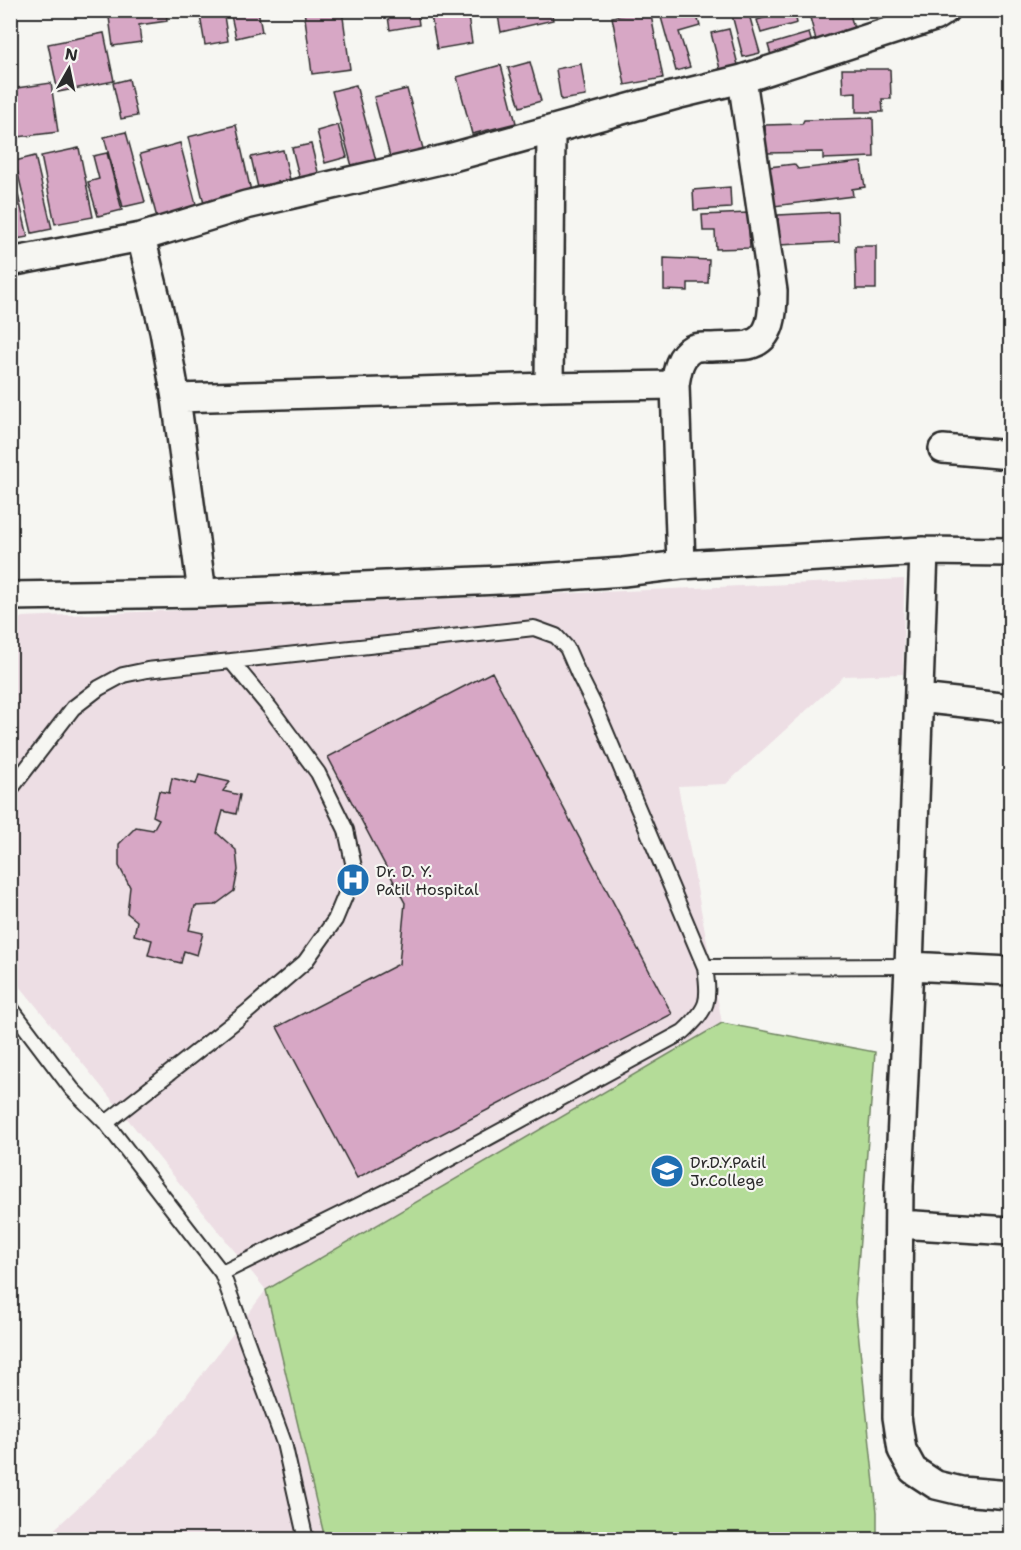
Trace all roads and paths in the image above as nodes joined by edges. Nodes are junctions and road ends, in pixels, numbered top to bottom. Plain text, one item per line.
1 (945, 10) edge
2 (742, 79) junction
3 (551, 130) junction
4 (141, 237) junction
5 (10, 262) edge
6 (675, 386) junction
7 (549, 387) junction
8 (176, 398) junction
9 (943, 449) dead end
10 (1011, 455) edge
11 (924, 551) junction
12 (1011, 552) edge
13 (681, 565) junction
14 (202, 593) junction
15 (10, 596) edge
16 (231, 661) junction
17 (919, 698) junction
18 (1011, 708) edge
19 (10, 790) edge
20 (909, 966) junction
21 (705, 967) junction
22 (1011, 971) edge
23 (10, 1007) edge
24 (106, 1123) junction
25 (898, 1224) junction
26 (1011, 1231) edge
27 (222, 1273) junction
28 (1011, 1495) edge
29 (306, 1539) edge

1 - 2 street
2 - 3 street
2 - 6 street
3 - 4 street
3 - 7 street
4 - 5 street
4 - 8 street
6 - 7 street
6 - 13 street
7 - 8 street
8 - 14 street
9 - 10 street
11 - 12 street
11 - 13 street
11 - 17 street
13 - 14 street
14 - 15 street
16 - 19 lane
16 - 21 lane
16 - 24 lane
17 - 18 street
17 - 20 street
20 - 21 lane
20 - 22 street
20 - 25 street
21 - 27 lane
23 - 24 lane
24 - 27 lane
25 - 26 street
25 - 28 street
27 - 29 lane

